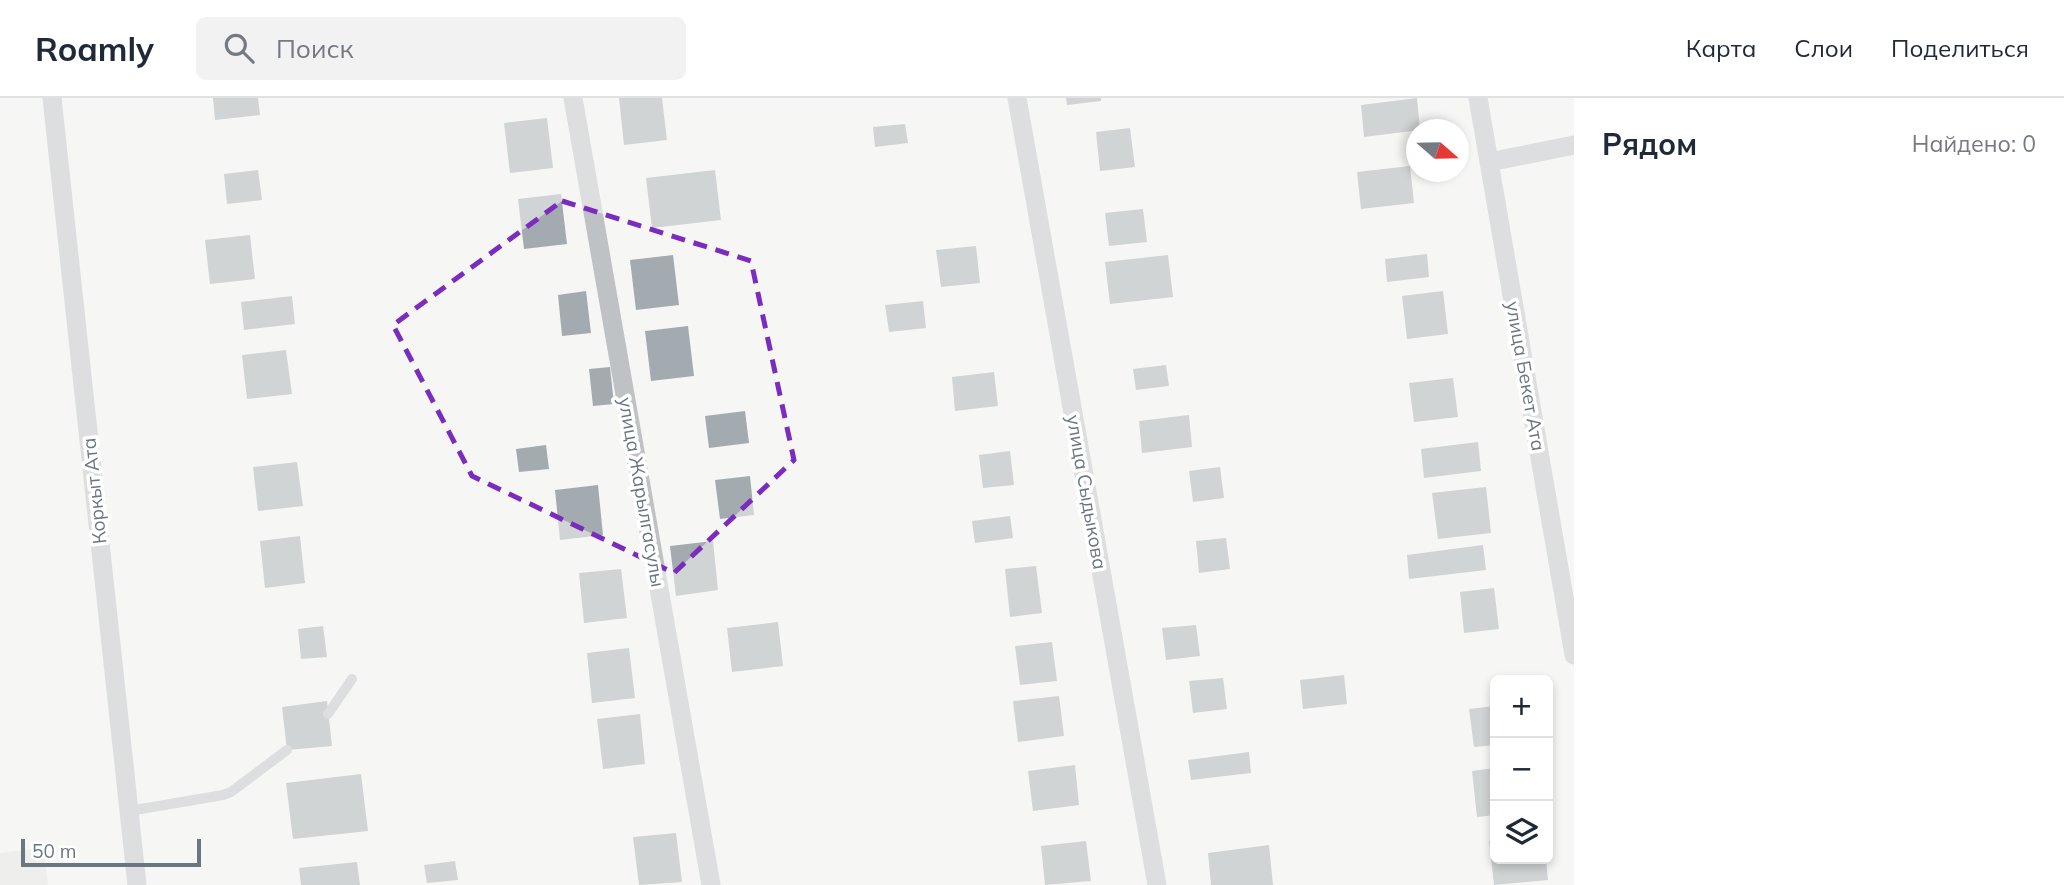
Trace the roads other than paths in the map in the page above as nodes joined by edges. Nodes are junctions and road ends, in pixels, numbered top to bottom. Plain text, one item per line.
1 (52, 98) edge
2 (573, 98) edge
3 (1017, 98) edge
4 (1478, 98) edge
5 (1574, 145) edge
6 (1489, 162) junction
7 (1574, 655) edge
8 (352, 680) dead end
9 (328, 714) dead end
10 (287, 750) dead end
11 (129, 811) junction
12 (137, 885) edge
13 (711, 885) edge
14 (1157, 885) edge

1 - 11 street, Коркыт Ата
2 - 13 street, улица Жарылгасулы
3 - 14 street, улица Сыдыкова
4 - 6 street, улица Бекет Ата
5 - 6 street
6 - 7 street, улица Бекет Ата
8 - 9 lane
10 - 11 lane
11 - 12 street, Коркыт Ата

